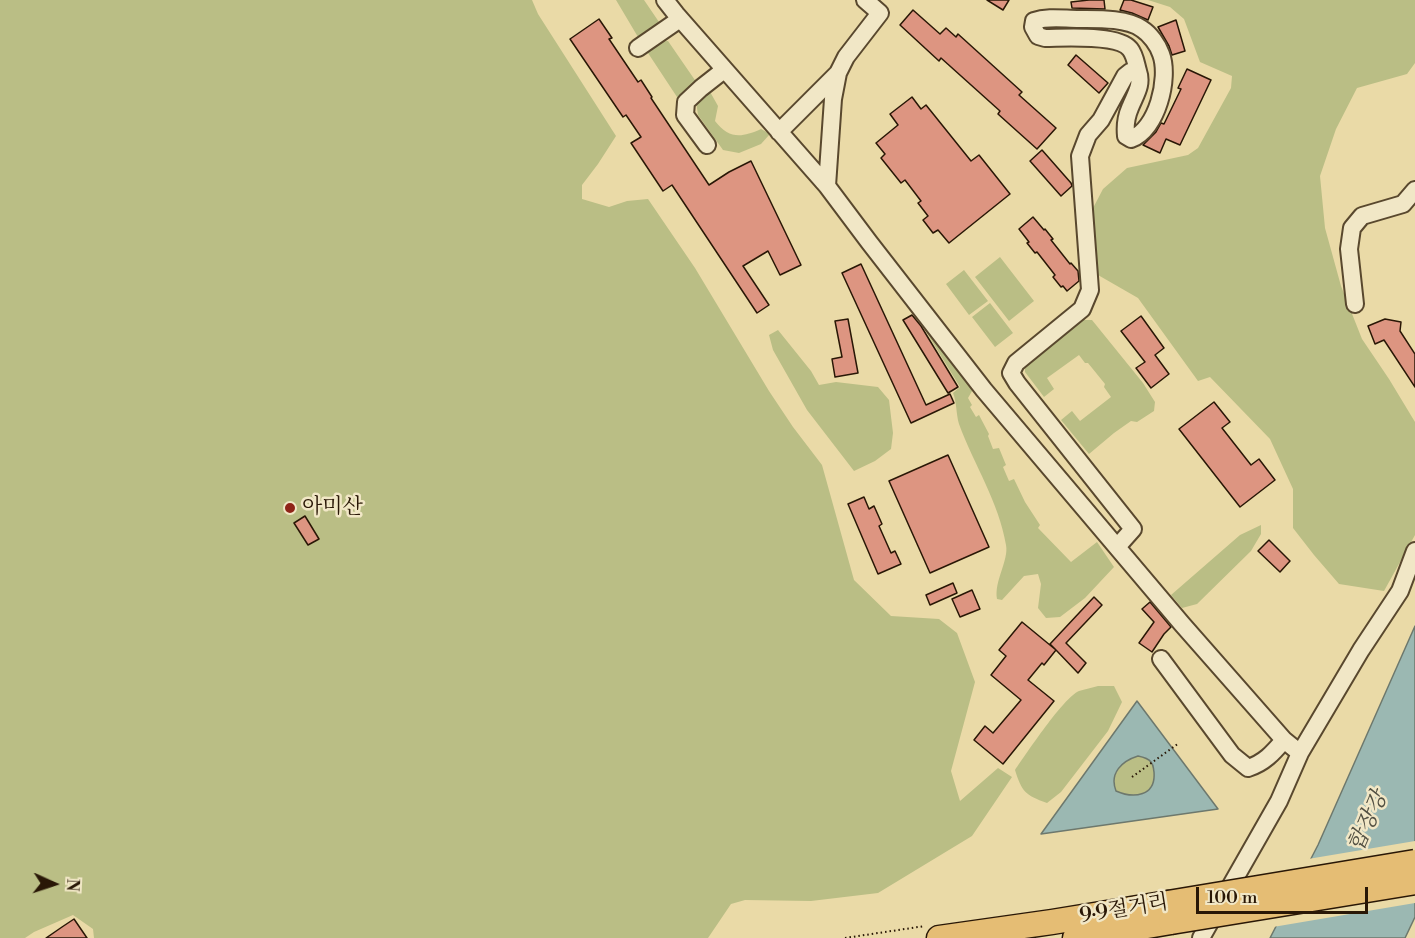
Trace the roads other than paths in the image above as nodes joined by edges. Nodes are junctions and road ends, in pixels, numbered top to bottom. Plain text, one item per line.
1 (665, 0) edge
2 (865, 0) edge
3 (680, 19) junction
4 (638, 48) dead end
5 (724, 70) junction
6 (1138, 72) junction
7 (838, 73) junction
8 (779, 132) junction
9 (707, 146) dead end
10 (827, 186) junction
11 (1415, 190) edge
12 (1355, 303) dead end
13 (1117, 547) junction
14 (1415, 551) edge
15 (1161, 658) dead end
16 (1284, 740) junction
17 (1300, 753) junction
18 (1415, 862) edge
19 (1415, 882) edge
20 (1170, 913) junction
21 (939, 938) edge
22 (1075, 938) edge
23 (1201, 938) edge

1 - 3 street
2 - 7 street
3 - 4 street
3 - 5 street
5 - 8 street
5 - 9 street
6 - 6 street
6 - 13 street
7 - 8 street
7 - 10 street
8 - 10 street
10 - 13 street
11 - 12 street
13 - 16 street
14 - 17 street
15 - 16 street
16 - 17 street
17 - 23 street
18 - 20 highway, 9·9절거리, bridge
19 - 20 highway, 9·9절거리, bridge
20 - 21 highway, 9·9절거리
20 - 22 highway, 9·9절거리

